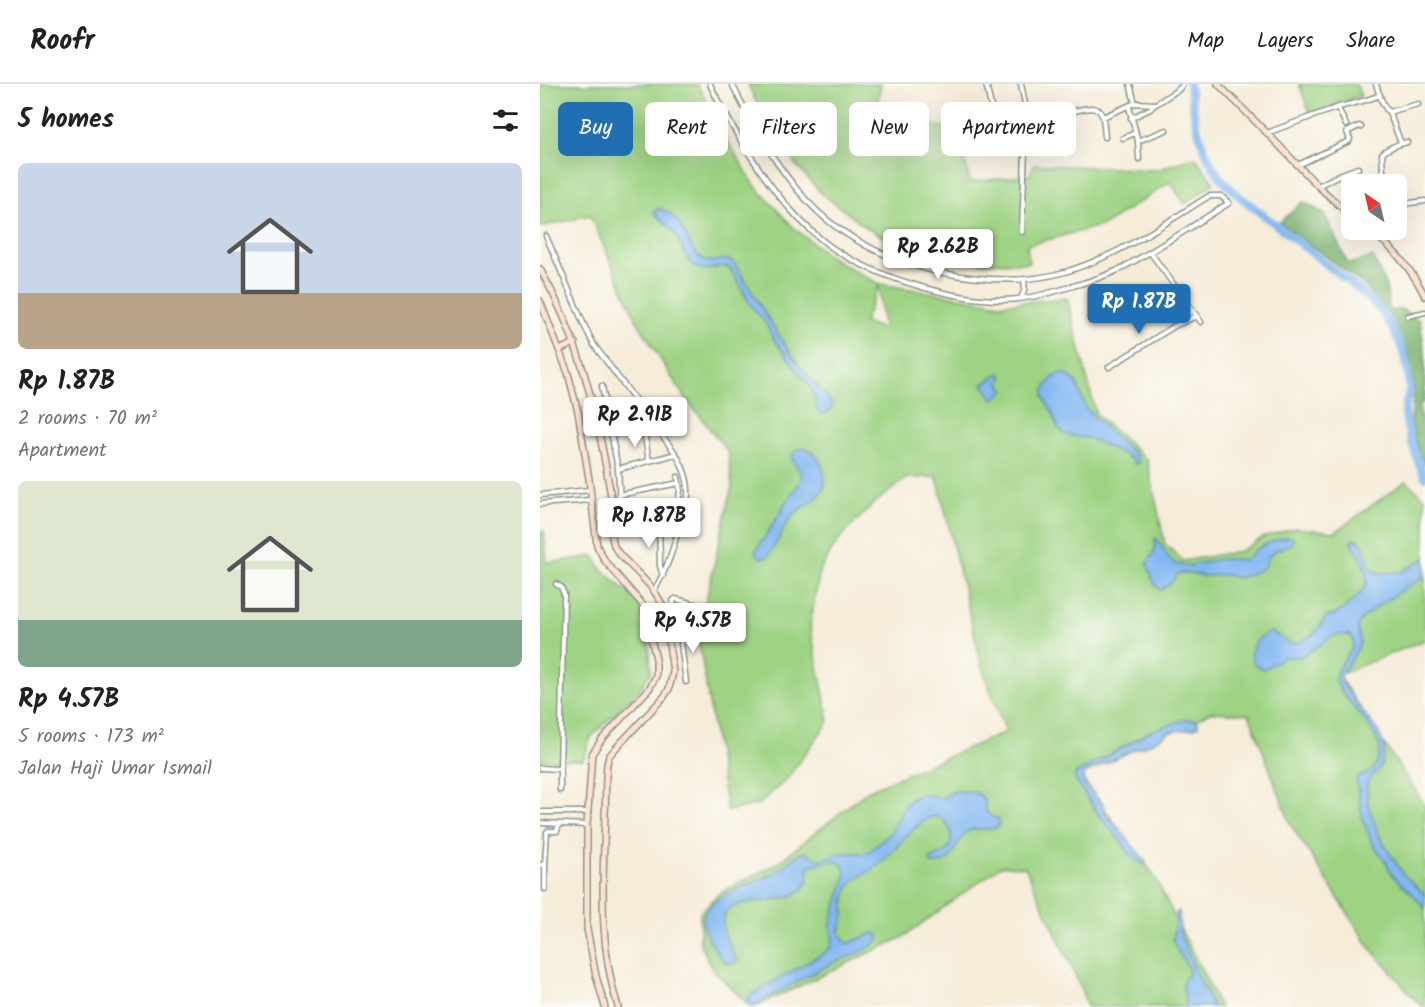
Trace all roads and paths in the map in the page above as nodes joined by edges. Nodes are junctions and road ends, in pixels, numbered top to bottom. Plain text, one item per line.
1 (710, 84) edge
2 (732, 84) edge
3 (986, 84) edge
4 (1021, 84) edge
5 (1130, 84) edge
6 (1183, 84) edge
7 (1218, 84) edge
8 (1376, 84) edge
9 (1380, 95) junction
10 (990, 102) edge
11 (1023, 102) edge
12 (1135, 103) junction
13 (1156, 104) junction
14 (1418, 104) dead end
15 (1129, 107) junction
16 (1338, 108) junction
17 (1076, 111) edge
18 (1389, 112) junction
19 (1103, 117) junction
20 (1131, 118) junction
21 (1346, 125) dead end
22 (1361, 127) dead end
23 (1166, 130) dead end
24 (1135, 133) junction
25 (1267, 133) junction
26 (1105, 136) dead end
27 (1123, 138) dead end
28 (1137, 141) junction
29 (1407, 142) dead end
30 (1401, 143) junction
31 (1025, 156) edge
32 (1139, 159) dead end
33 (1298, 165) junction
34 (1358, 168) dead end
35 (1384, 174) edge
36 (1318, 186) junction
37 (1425, 201) edge
38 (1407, 203) edge
39 (1341, 207) edge
40 (1022, 232) dead end
41 (546, 236) dead end
42 (1384, 240) edge
43 (1150, 252) junction
44 (540, 269) edge
45 (1024, 279) junction
46 (1422, 284) edge
47 (1425, 296) edge
48 (1021, 298) junction
49 (540, 301) edge
50 (1425, 312) edge
51 (1195, 313) junction
52 (1408, 316) dead end
53 (1201, 322) dead end
54 (574, 343) junction
55 (560, 350) junction
56 (1109, 367) dead end
57 (602, 386) dead end
58 (642, 420) dead end
59 (676, 454) junction
60 (649, 461) junction
61 (618, 469) junction
62 (678, 477) dead end
63 (679, 483) junction
64 (590, 490) junction
65 (555, 493) junction
66 (540, 495) edge
67 (619, 495) junction
68 (591, 500) junction
69 (556, 502) junction
70 (540, 504) edge
71 (684, 512) junction
72 (676, 514) junction
73 (659, 518) junction
74 (663, 576) junction
75 (556, 584) dead end
76 (654, 590) junction
77 (687, 602) junction
78 (698, 605) dead end
79 (674, 608) junction
80 (664, 610) junction
81 (679, 628) junction
82 (686, 682) dead end
83 (540, 768) edge
84 (560, 769) junction
85 (560, 789) dead end
86 (588, 812) junction
87 (540, 813) edge
88 (540, 823) edge
89 (559, 824) junction
90 (587, 825) junction
91 (542, 856) edge
92 (543, 864) edge
93 (545, 889) dead end
94 (605, 1007) edge
95 (618, 1007) edge

1 - 48 street
2 - 45 street
3 - 10 street
4 - 11 street
5 - 12 street
6 - 13 street
7 - 25 main road
8 - 9 street
9 - 16 street
9 - 18 street
12 - 13 street
12 - 15 street
13 - 20 street
14 - 18 street
15 - 19 street
15 - 20 street
16 - 21 street
16 - 25 street
17 - 19 street
18 - 30 street
19 - 26 street
20 - 24 street
22 - 33 street
23 - 28 street
24 - 27 street
24 - 28 street
25 - 33 main road
28 - 32 street
29 - 30 street
30 - 35 street
31 - 40 street
33 - 36 main road
34 - 36 street
36 - 39 main road
37 - 38 street
41 - 59 street
42 - 46 main road
43 - 45 street
43 - 48 street
43 - 51 street
44 - 54 main road
45 - 48 street
46 - 47 main road
49 - 55 main road
50 - 52 street
51 - 53 street
51 - 56 street
54 - 55 main road
54 - 76 main road
55 - 64 main road
57 - 61 street
58 - 60 street
59 - 60 street
59 - 71 street
60 - 61 street
61 - 67 street
62 - 63 street
63 - 67 street
63 - 72 street
64 - 65 street
64 - 68 main road
65 - 66 street
65 - 69 street
67 - 73 street
68 - 69 street
68 - 86 main road
69 - 70 street
71 - 72 street
71 - 74 street
72 - 73 street
73 - 74 street
74 - 76 street
75 - 84 street
76 - 80 main road
77 - 78 street
77 - 79 street
77 - 81 street
79 - 80 street
79 - 81 street
80 - 95 main road
81 - 82 street
83 - 84 street
84 - 85 street
86 - 87 street
86 - 90 main road
88 - 89 street
89 - 90 street
89 - 91 street
90 - 94 main road
91 - 92 street
92 - 93 street

